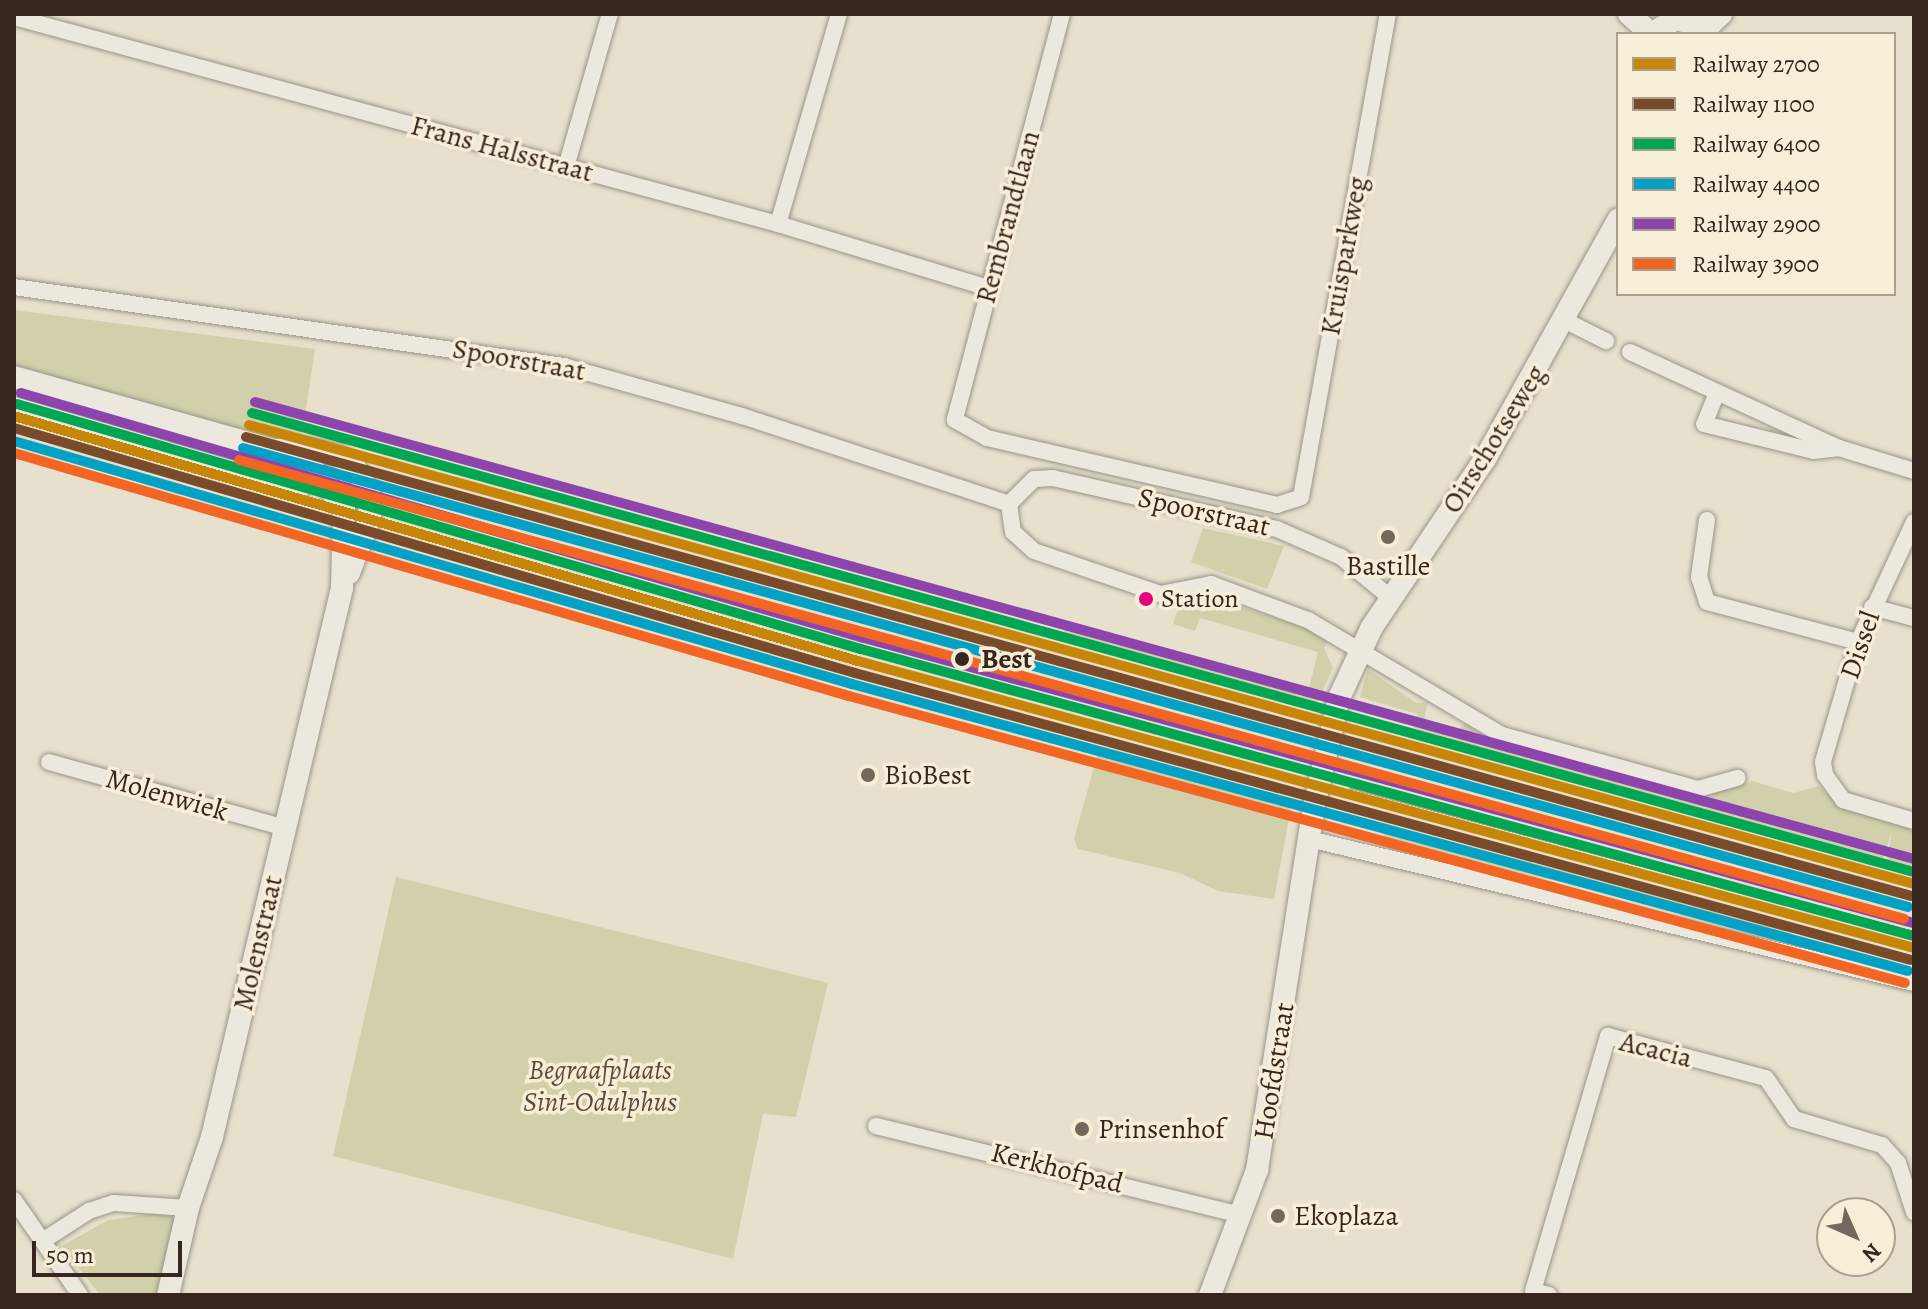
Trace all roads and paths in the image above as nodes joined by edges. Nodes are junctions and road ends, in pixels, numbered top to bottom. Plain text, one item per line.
1 (610, 14) edge
2 (839, 14) edge
3 (1062, 14) edge
4 (1388, 14) edge
5 (1629, 14) edge
6 (1721, 14) edge
7 (14, 17) edge
8 (1649, 32) edge
9 (1654, 32) edge
10 (1704, 32) edge
11 (566, 167) junction
12 (778, 224) junction
13 (1616, 224) edge
14 (14, 287) edge
15 (989, 288) junction
16 (1566, 321) junction
17 (1606, 341) dead end
18 (1630, 352) dead end
19 (14, 377) edge
20 (1716, 395) junction
21 (14, 405) edge
22 (1839, 448) junction
23 (1056, 455) joint
24 (1914, 471) edge
25 (302, 489) dead end
26 (1009, 504) junction
27 (1707, 520) dead end
28 (1914, 522) edge
29 (1391, 598) junction
30 (1872, 607) junction
31 (1914, 618) edge
32 (1858, 642) junction
33 (1358, 651) junction
34 (49, 762) dead end
35 (1737, 778) dead end
36 (1914, 821) edge
37 (285, 828) junction
38 (1309, 839) junction
39 (1914, 983) edge
40 (876, 1126) dead end
41 (14, 1200) edge
42 (188, 1208) junction
43 (1914, 1212) edge
44 (1237, 1214) junction
45 (44, 1240) junction
46 (80, 1295) edge
47 (168, 1295) edge
48 (1210, 1295) edge
49 (1549, 1295) edge

1 - 11 street
2 - 12 street
3 - 15 street, Rembrandtlaan
4 - 23 street, Kruisparkweg
5 - 8 street
6 - 10 street
7 - 11 street, Frans Halsstraat
9 - 10 street
11 - 12 street, Frans Halsstraat
12 - 15 street, Frans Halsstraat
13 - 16 street, Oirschotseweg
14 - 26 street, Spoorstraat
15 - 23 street, Rembrandtlaan
16 - 17 street
16 - 29 street, Oirschotseweg
18 - 20 street
19 - 37 street, Molenstraat
20 - 22 street
20 - 22 street
21 - 25 street
22 - 24 street
26 - 29 street, Spoorstraat
26 - 33 street
27 - 32 street
28 - 30 street, Dissel
29 - 33 street, Oirschotseweg
30 - 31 street
30 - 32 street, Dissel
32 - 36 street, Dissel
33 - 35 street
33 - 38 street, Hoofdstraat
34 - 37 street, Molenwiek
37 - 42 street, Molenstraat
38 - 39 street
38 - 44 street, Hoofdstraat
40 - 44 street, Kerkhofpad
41 - 45 street
42 - 45 street
42 - 47 street, Molenstraat
43 - 49 street, Acacia
44 - 48 street, Hoofdstraat
45 - 46 street

